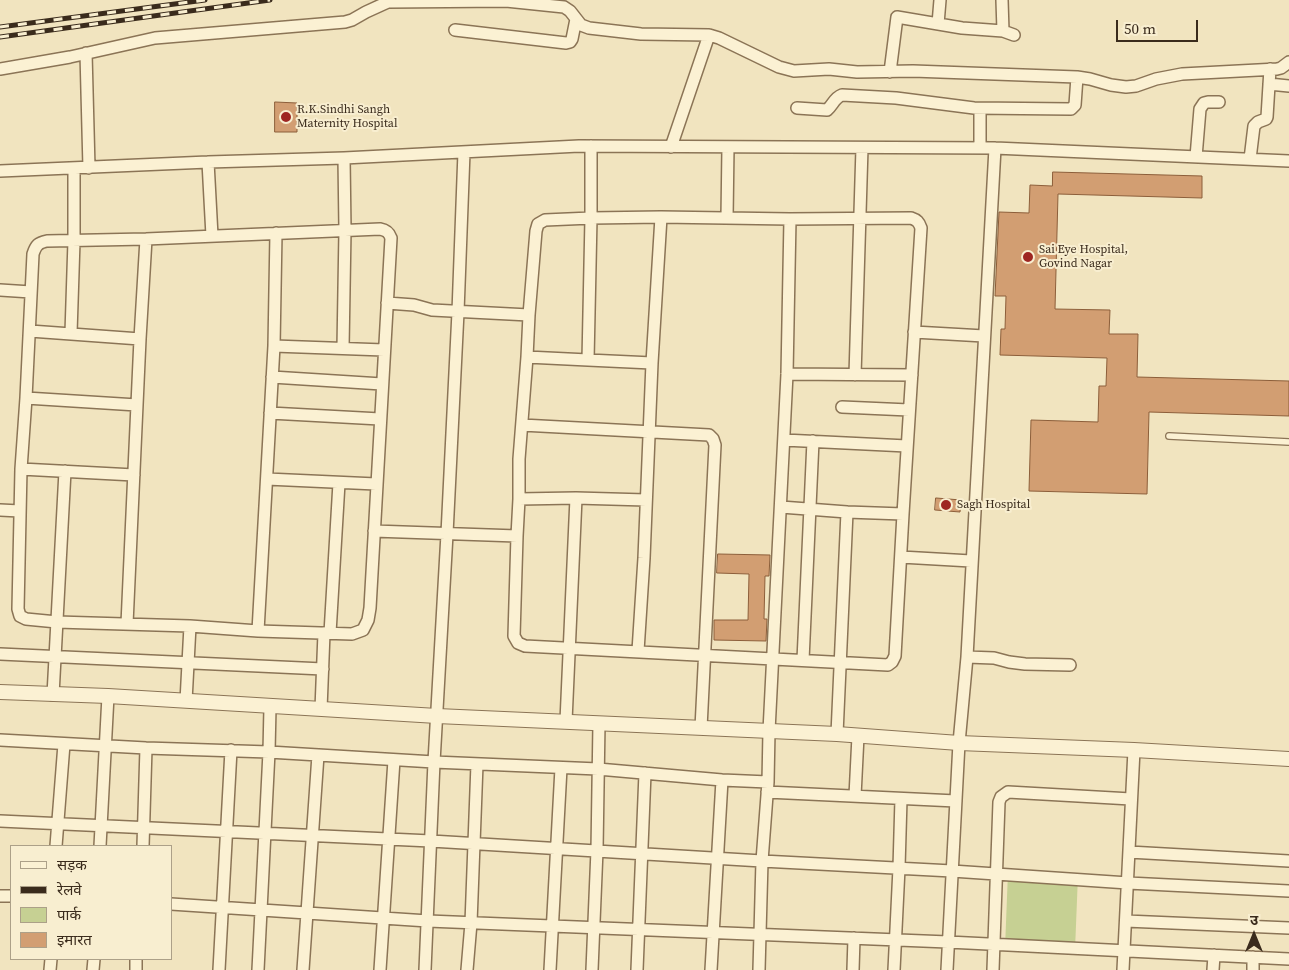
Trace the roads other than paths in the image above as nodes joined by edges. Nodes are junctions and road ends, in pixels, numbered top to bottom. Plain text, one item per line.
1 (940, 0) edge
2 (1002, 0) edge
3 (576, 19) junction
4 (938, 24) junction
5 (455, 30) dead end
6 (708, 35) junction
7 (86, 53) junction
8 (1289, 62) edge
9 (0, 69) edge
10 (1270, 69) junction
11 (890, 72) junction
12 (1077, 77) junction
13 (1269, 84) junction
14 (1289, 86) edge
15 (1218, 102) dead end
16 (797, 108) dead end
17 (980, 108) junction
18 (591, 146) junction
19 (671, 147) junction
20 (728, 147) junction
21 (862, 148) junction
22 (980, 148) junction
23 (996, 148) junction
24 (464, 152) junction
25 (1196, 156) junction
26 (344, 158) junction
27 (1250, 159) junction
28 (1289, 160) edge
29 (208, 162) junction
30 (89, 168) junction
31 (74, 169) junction
32 (0, 171) edge
33 (660, 217) junction
34 (591, 218) junction
35 (727, 218) junction
36 (860, 218) junction
37 (790, 219) junction
38 (345, 230) junction
39 (276, 233) junction
40 (212, 236) junction
41 (146, 239) junction
42 (74, 241) junction
43 (0, 290) edge
44 (32, 292) junction
45 (387, 303) junction
46 (458, 312) junction
47 (529, 315) junction
48 (30, 331) junction
49 (914, 332) junction
50 (71, 333) junction
51 (984, 336) junction
52 (140, 339) junction
53 (274, 346) junction
54 (342, 348) junction
55 (384, 350) junction
56 (527, 358) junction
57 (588, 360) junction
58 (652, 364) junction
59 (787, 374) junction
60 (855, 375) junction
61 (912, 375) junction
62 (272, 377) junction
63 (382, 384) junction
64 (26, 398) junction
65 (137, 405) junction
66 (842, 407) dead end
67 (909, 410) junction
68 (270, 414) junction
69 (380, 419) junction
70 (522, 425) junction
71 (649, 432) junction
72 (1169, 436) dead end
73 (784, 440) junction
74 (814, 441) junction
75 (1289, 442) edge
76 (907, 446) junction
77 (21, 469) junction
78 (65, 471) junction
79 (134, 475) junction
80 (267, 479) junction
81 (339, 483) junction
82 (376, 484) junction
83 (576, 498) junction
84 (520, 499) junction
85 (646, 500) junction
86 (781, 507) junction
87 (810, 509) junction
88 (0, 510) edge
89 (20, 511) junction
90 (847, 512) junction
91 (903, 514) junction
92 (374, 531) junction
93 (447, 534) junction
94 (517, 536) junction
95 (901, 557) junction
96 (971, 560) junction
97 (57, 622) junction
98 (127, 624) junction
99 (190, 626) junction
100 (258, 631) junction
101 (327, 633) junction
102 (570, 648) junction
103 (638, 651) junction
104 (0, 654) edge
105 (705, 655) junction
106 (55, 656) junction
107 (966, 657) junction
108 (773, 659) junction
109 (803, 660) junction
110 (188, 662) junction
111 (840, 662) junction
112 (1070, 665) dead end
113 (323, 669) junction
114 (0, 692) edge
115 (53, 695) junction
116 (108, 696) junction
117 (186, 701) junction
118 (270, 706) junction
119 (321, 709) junction
120 (437, 716) junction
121 (566, 722) junction
122 (599, 723) junction
123 (701, 728) junction
124 (769, 731) junction
125 (837, 734) junction
126 (858, 736) junction
127 (0, 740) edge
128 (959, 743) junction
129 (64, 744) junction
130 (105, 746) junction
131 (146, 748) junction
132 (231, 750) junction
133 (1134, 750) junction
134 (269, 752) junction
135 (318, 755) junction
136 (1289, 758) edge
137 (394, 760) junction
138 (434, 762) junction
139 (477, 764) junction
140 (561, 768) junction
141 (598, 769) junction
142 (645, 773) junction
143 (722, 780) junction
144 (768, 787) junction
145 (854, 796) junction
146 (900, 799) junction
147 (1132, 799) junction
148 (956, 801) junction
149 (0, 821) edge
150 (58, 824) junction
151 (101, 826) junction
152 (144, 827) junction
153 (227, 831) junction
154 (265, 833) junction
155 (312, 836) junction
156 (389, 839) junction
157 (431, 841) junction
158 (474, 843) junction
159 (56, 845) edge
160 (100, 845) edge
161 (142, 845) edge
162 (557, 848) junction
163 (597, 850) junction
164 (1129, 852) junction
165 (642, 853) junction
166 (718, 858) junction
167 (762, 861) junction
168 (1289, 861) edge
169 (899, 868) junction
170 (952, 871) junction
171 (997, 874) junction
172 (1128, 883) junction
173 (1289, 891) edge
174 (172, 904) edge
175 (221, 908) junction
176 (261, 910) junction
177 (306, 913) junction
178 (383, 918) junction
179 (428, 921) junction
180 (1126, 921) junction
181 (470, 922) junction
182 (552, 926) junction
183 (593, 928) junction
184 (1289, 928) edge
185 (638, 930) junction
186 (713, 933) junction
187 (760, 934) junction
188 (854, 938) junction
189 (896, 940) junction
190 (948, 942) junction
191 (994, 944) junction
192 (1124, 950) junction
193 (1214, 955) junction
194 (1253, 957) junction
195 (1289, 959) edge
196 (218, 970) edge
197 (258, 970) edge
198 (303, 970) edge
199 (380, 970) edge
200 (425, 970) edge
201 (466, 970) edge
202 (550, 970) edge
203 (592, 970) edge
204 (637, 970) edge
205 (711, 970) edge
206 (759, 970) edge
207 (853, 970) edge
208 (894, 970) edge
209 (947, 970) edge
210 (993, 970) edge
211 (1123, 970) edge
212 (1213, 970) edge
213 (1253, 970) edge

1 - 4 street
2 - 4 street
3 - 5 street
3 - 6 street
3 - 7 street
4 - 11 street
6 - 11 street
6 - 19 street
7 - 9 street
7 - 30 street
8 - 10 street
10 - 12 street
10 - 13 street
11 - 12 street
12 - 17 street
13 - 14 street
13 - 27 street
15 - 25 street
16 - 17 street
17 - 22 street
18 - 19 street
18 - 24 street
18 - 34 street
19 - 20 street
20 - 21 street
20 - 35 street
21 - 22 street
21 - 36 street
22 - 23 street
23 - 25 street
23 - 51 street
24 - 26 street
24 - 46 street
25 - 27 street
26 - 29 street
26 - 38 street
27 - 28 street
29 - 30 street
29 - 40 street
30 - 31 street
31 - 32 street
31 - 42 street
33 - 34 street
33 - 35 street
33 - 58 street
34 - 47 street
34 - 57 street
35 - 37 street
36 - 37 street
36 - 49 street
36 - 60 street
37 - 59 street
38 - 39 street
38 - 45 street
38 - 54 street
39 - 40 street
39 - 53 street
40 - 41 street
41 - 42 street
41 - 52 street
42 - 44 street
42 - 50 street
43 - 44 street
44 - 48 street
45 - 46 street
45 - 55 street
46 - 47 street
46 - 93 street
47 - 56 street
48 - 50 street
48 - 64 street
49 - 51 street
49 - 61 street
50 - 52 street
51 - 96 street
52 - 65 street
53 - 54 street
53 - 62 street
54 - 55 street
55 - 63 street
56 - 57 street
56 - 70 street
57 - 58 street
58 - 71 street
59 - 60 street
59 - 73 street
60 - 61 street
61 - 67 street
62 - 63 street
62 - 68 street
63 - 69 street
64 - 65 street
64 - 77 street
65 - 79 street
66 - 67 street
67 - 76 street
68 - 69 street
68 - 80 street
69 - 82 street
70 - 71 street
70 - 84 street
71 - 85 street
71 - 105 street
72 - 75 lane
73 - 74 street
73 - 86 street
74 - 76 street
74 - 87 street
76 - 91 street
77 - 78 street
77 - 89 street
78 - 79 street
78 - 97 street
79 - 98 street
80 - 81 street
80 - 100 street
81 - 82 street
81 - 101 street
82 - 92 street
83 - 84 street
83 - 85 street
83 - 102 street
84 - 94 street
85 - 103 street
86 - 87 street
86 - 108 street
87 - 90 street
87 - 109 street
88 - 89 street
89 - 97 street
90 - 91 street
90 - 111 street
91 - 95 street
92 - 93 street
92 - 101 street
93 - 94 street
93 - 120 street
94 - 102 street
95 - 96 street
95 - 111 street
96 - 107 street
97 - 98 street
97 - 106 street
98 - 99 street
99 - 100 street
99 - 110 street
100 - 101 street
101 - 113 street
102 - 103 street
102 - 121 street
103 - 105 street
104 - 106 street
105 - 108 street
105 - 123 street
106 - 110 street
106 - 115 street
107 - 112 street
107 - 128 street
108 - 109 street
108 - 124 street
109 - 111 street
110 - 113 street
110 - 117 street
111 - 125 street
113 - 119 street
114 - 115 street
115 - 116 street
116 - 117 street
116 - 130 street
117 - 118 street
118 - 119 street
118 - 134 street
119 - 120 street
120 - 121 street
120 - 138 street
121 - 122 street
122 - 123 street
122 - 141 street
123 - 124 street
124 - 125 street
124 - 144 street
125 - 126 street
126 - 128 street
126 - 145 street
127 - 129 street
128 - 133 street
128 - 148 street
129 - 130 street
129 - 150 street
130 - 131 street
130 - 151 street
131 - 132 street
131 - 152 street
132 - 134 street
132 - 153 street
133 - 136 street
133 - 147 street
134 - 135 street
134 - 154 street
135 - 137 street
135 - 155 street
137 - 138 street
137 - 156 street
138 - 139 street
138 - 157 street
139 - 140 street
139 - 158 street
140 - 141 street
140 - 162 street
141 - 142 street
141 - 163 street
142 - 143 street
142 - 165 street
143 - 144 street
143 - 166 street
144 - 145 street
144 - 167 street
145 - 146 street
146 - 148 street
146 - 169 street
147 - 164 street
147 - 171 street
148 - 170 street
149 - 150 street
150 - 151 street
150 - 159 street
151 - 152 street
151 - 160 street
152 - 153 street
152 - 161 street
153 - 154 street
153 - 175 street
154 - 155 street
154 - 176 street
155 - 156 street
155 - 177 street
156 - 157 street
156 - 178 street
157 - 158 street
157 - 179 street
158 - 162 street
158 - 181 street
162 - 163 street
162 - 182 street
163 - 165 street
163 - 183 street
164 - 168 street
164 - 172 street
165 - 166 street
165 - 185 street
166 - 167 street
166 - 186 street
167 - 169 street
167 - 187 street
169 - 170 street
169 - 189 street
170 - 171 street
170 - 190 street
171 - 172 street
171 - 191 street
172 - 173 street
172 - 180 street
174 - 175 street
175 - 176 street
175 - 196 street
176 - 177 street
176 - 197 street
177 - 178 street
177 - 198 street
178 - 179 street
178 - 199 street
179 - 181 street
179 - 200 street
180 - 184 street
180 - 192 street
181 - 182 street
181 - 201 street
182 - 183 street
182 - 202 street
183 - 185 street
183 - 203 street
185 - 186 street
185 - 204 street
186 - 187 street
186 - 205 street
187 - 188 street
187 - 206 street
188 - 189 street
188 - 207 street
189 - 190 street
189 - 208 street
190 - 191 street
190 - 209 street
191 - 192 street
191 - 210 street
192 - 193 street
192 - 211 street
193 - 194 street
193 - 212 street
194 - 195 street
194 - 213 street

